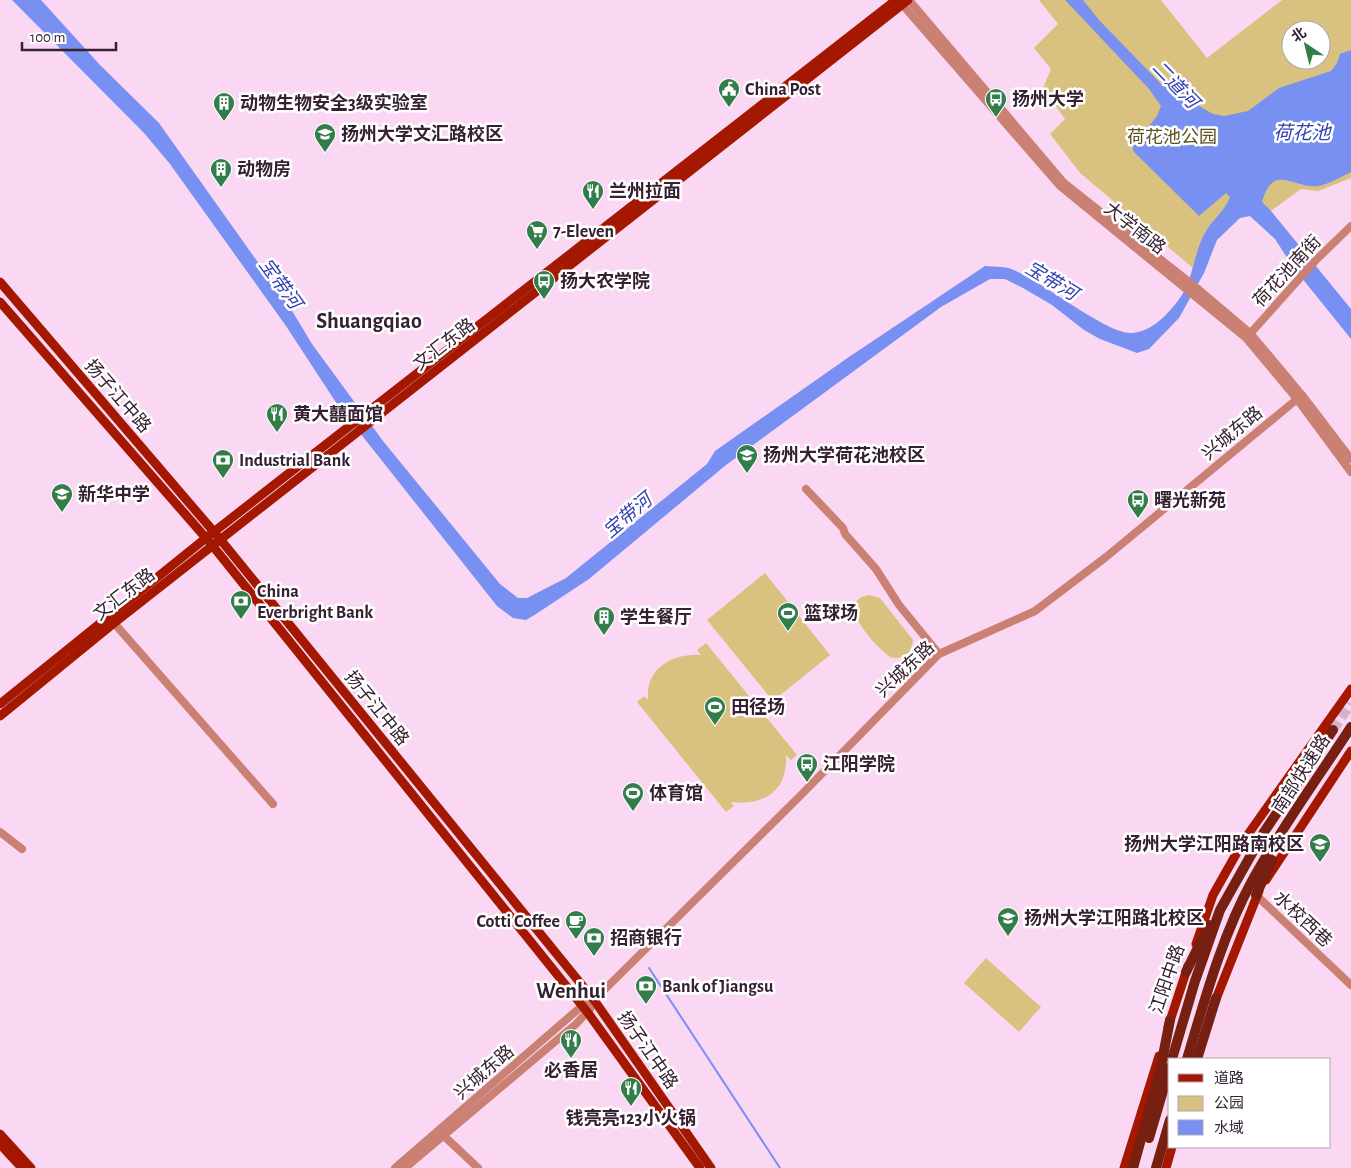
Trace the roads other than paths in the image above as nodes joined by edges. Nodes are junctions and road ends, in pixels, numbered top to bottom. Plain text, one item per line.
1 (903, 1) edge
2 (1351, 226) edge
3 (0, 282) edge
4 (0, 302) edge
5 (1248, 336) junction
6 (1300, 397) junction
7 (338, 442) junction
8 (1351, 459) edge
9 (1351, 472) edge
10 (806, 489) dead end
11 (214, 532) junction
12 (206, 538) junction
13 (220, 539) junction
14 (212, 545) junction
15 (114, 623) junction
16 (939, 654) junction
17 (1351, 689) edge
18 (0, 704) edge
19 (0, 716) edge
20 (1351, 727) edge
21 (1333, 730) tunnel mouth
22 (1337, 748) junction
23 (1351, 751) edge
24 (273, 804) dead end
25 (0, 832) edge
26 (1264, 832) junction
27 (22, 849) dead end
28 (1256, 895) junction
29 (1186, 972) junction
30 (1351, 984) edge
31 (1216, 998) joint
32 (594, 1000) junction
33 (586, 1009) junction
34 (1170, 1020) junction
35 (1172, 1058) edge
36 (1187, 1058) edge
37 (1197, 1058) edge
38 (1168, 1074) edge
39 (1168, 1132) edge
40 (0, 1134) edge
41 (444, 1136) junction
42 (1168, 1142) edge
43 (0, 1144) edge
44 (1172, 1148) edge
45 (22, 1168) edge
46 (31, 1168) edge
47 (395, 1168) edge
48 (405, 1168) edge
49 (478, 1168) edge
50 (700, 1168) edge
51 (711, 1168) edge
52 (1124, 1168) edge
53 (1133, 1168) edge
54 (1140, 1168) edge
55 (1162, 1168) edge

1 - 5 street, 大学南路
1 - 7 main road, 文汇东路
2 - 5 street, 荷花池南街
3 - 11 main road, 扬子江中路
4 - 12 main road, 扬子江中路
5 - 6 street, 大学南路
6 - 8 street, 大学南路
6 - 9 street, 大学南路
6 - 16 street, 兴城东路
7 - 11 main road, 文汇东路
7 - 13 main road, 文汇东路
10 - 16 street
11 - 12 main road, 文汇东路
11 - 13 main road, 扬子江中路
12 - 14 main road, 扬子江中路
12 - 18 main road, 文汇东路
13 - 14 main road, 文汇东路
13 - 32 main road, 扬子江中路
14 - 15 main road, 文汇东路
14 - 33 main road, 扬子江中路
15 - 19 main road, 文汇东路
15 - 24 street
16 - 32 street, 兴城东路
17 - 29 main road, 江阳中路
20 - 22 highway, 南部快速路
21 - 26 highway, 南部快速路
22 - 28 highway
22 - 36 highway, 南部快速路
23 - 28 main road
25 - 27 street
26 - 29 highway
26 - 35 highway, 南部快速路
28 - 30 street, 水校西巷
28 - 31 main road
29 - 34 main road, 江阳中路
31 - 37 highway
32 - 33 street, 兴城东路
32 - 51 main road, 扬子江中路
33 - 41 street, 兴城东路
33 - 47 street, 兴城东路
33 - 50 main road, 扬子江中路
34 - 52 main road, 江阳中路
34 - 53 highway
38 - 54 highway
39 - 55 highway
40 - 46 main road
41 - 48 street, 兴城东路
41 - 49 street
42 - 55 highway
43 - 45 main road
44 - 55 main road

